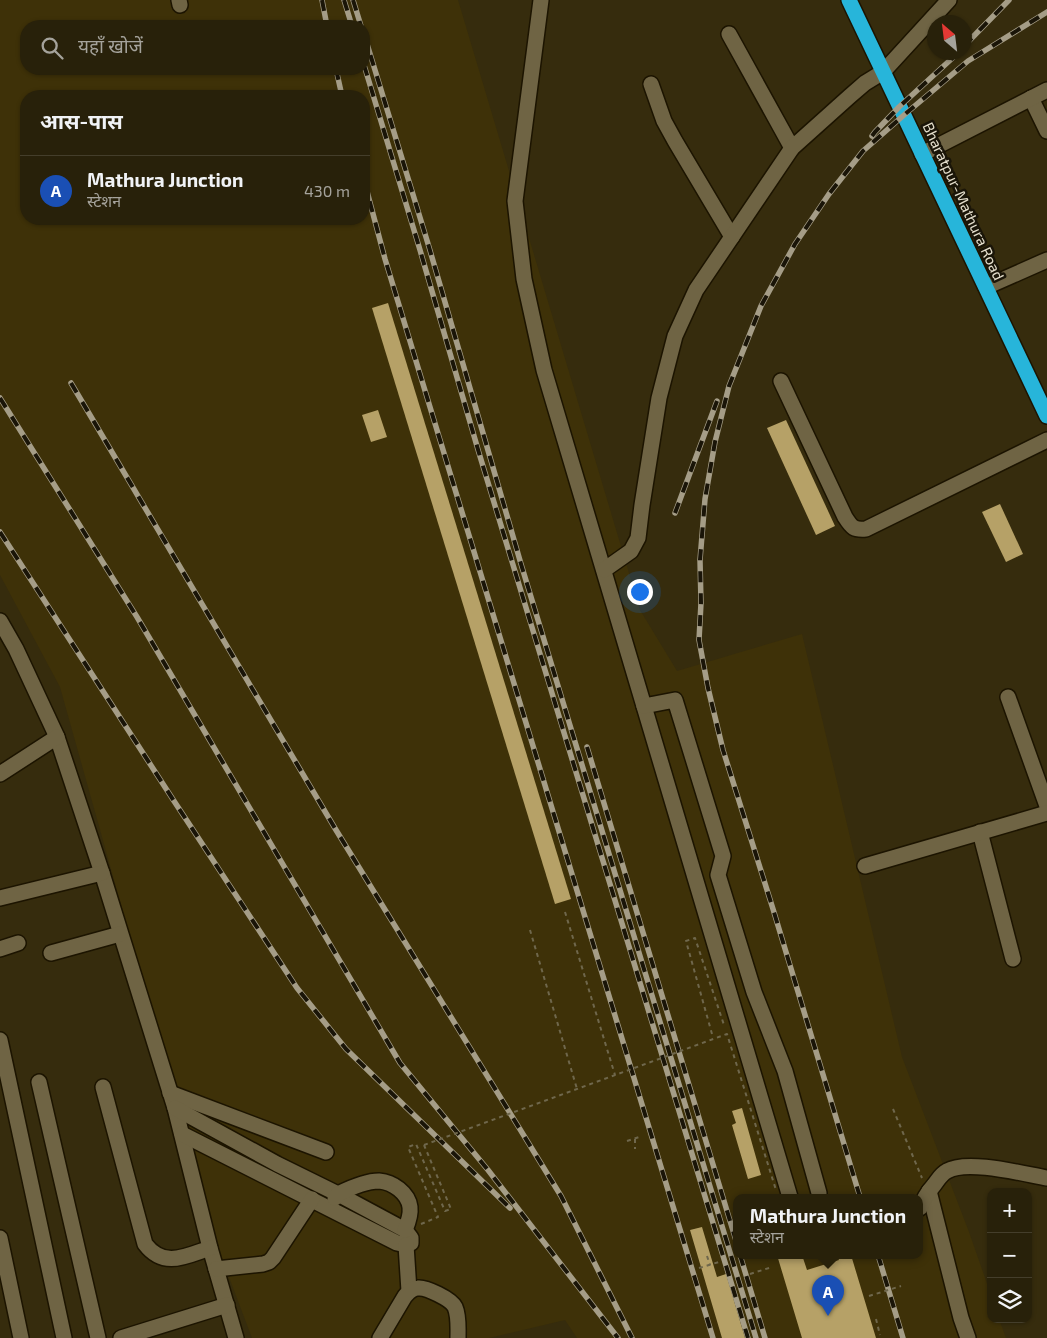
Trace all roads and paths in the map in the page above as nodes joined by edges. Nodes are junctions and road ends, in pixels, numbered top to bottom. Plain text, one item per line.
1 (541, 0) edge
2 (849, 0) edge
3 (942, 3) edge
4 (729, 34) dead end
5 (883, 72) junction
6 (651, 84) dead end
7 (1047, 90) edge
8 (1031, 98) junction
9 (1047, 131) edge
10 (792, 148) junction
11 (922, 154) junction
12 (732, 237) junction
13 (1047, 260) edge
14 (986, 287) junction
15 (781, 381) dead end
16 (1047, 416) edge
17 (1047, 440) edge
18 (604, 570) junction
19 (0, 621) edge
20 (1008, 697) dead end
21 (644, 706) junction
22 (58, 736) junction
23 (0, 774) edge
24 (1047, 806) edge
25 (1047, 813) edge
26 (980, 832) junction
27 (865, 866) dead end
28 (102, 873) junction
29 (0, 898) edge
30 (565, 912) dead end
31 (530, 930) dead end
32 (120, 934) junction
33 (18, 943) dead end
34 (0, 948) edge
35 (51, 953) dead end
36 (1012, 959) dead end
37 (724, 1026) dead end
38 (712, 1034) dead end
39 (0, 1040) edge
40 (615, 1075) junction
41 (38, 1082) dead end
42 (103, 1087) dead end
43 (577, 1089) junction
44 (170, 1093) junction
45 (175, 1108) junction
46 (893, 1109) dead end
47 (182, 1134) junction
48 (642, 1136) dead end
49 (635, 1139) junction
50 (626, 1142) dead end
51 (635, 1149) dead end
52 (326, 1152) dead end
53 (1047, 1178) edge
54 (929, 1191) junction
55 (338, 1194) junction
56 (783, 1194) edge
57 (819, 1194) edge
58 (312, 1199) junction
59 (923, 1201) edge
60 (329, 1208) junction
61 (0, 1238) edge
62 (405, 1238) junction
63 (210, 1248) junction
64 (707, 1256) dead end
65 (720, 1262) dead end
66 (710, 1265) junction
67 (772, 1267) dead end
68 (216, 1268) junction
69 (699, 1268) dead end
70 (750, 1274) dead end
71 (901, 1286) dead end
72 (409, 1291) junction
73 (869, 1296) dead end
74 (227, 1305) junction
75 (876, 1319) dead end
76 (880, 1335) dead end
77 (21, 1338) edge
78 (64, 1338) edge
79 (98, 1338) edge
80 (121, 1338) edge
81 (236, 1338) edge
82 (380, 1338) edge
83 (458, 1338) edge
84 (968, 1338) edge

1 - 18 street
2 - 5 highway, Bharatpur-Mathura Road
3 - 5 street
4 - 10 street
5 - 10 street
5 - 11 highway, Bharatpur-Mathura Road
6 - 12 street
7 - 8 street
8 - 9 street
8 - 11 street
10 - 12 street
11 - 14 highway, Bharatpur-Mathura Road
12 - 18 street
13 - 14 street
14 - 16 highway, Bharatpur-Mathura Road
15 - 17 street
18 - 21 street
19 - 22 street
20 - 24 street
21 - 56 street
21 - 57 street
22 - 23 street
22 - 28 street
25 - 26 street
26 - 27 street
26 - 36 street
28 - 29 street
28 - 32 street
30 - 40 path
31 - 43 path
32 - 35 street
32 - 44 street
33 - 34 street
37 - 38 path
39 - 78 street
40 - 43 path, bridge
40 - 56 path, bridge
41 - 79 street
42 - 63 street
43 - 62 path, bridge
44 - 45 street
44 - 52 street
45 - 47 street
45 - 55 street
46 - 54 path
47 - 58 street
47 - 63 street
48 - 49 path
49 - 50 path
49 - 51 path
53 - 54 street
54 - 59 street
54 - 84 street
55 - 60 street
55 - 62 street
55 - 62 street
58 - 60 street
58 - 68 street
60 - 62 street
61 - 77 street
62 - 72 street
63 - 68 street
64 - 66 path
65 - 66 path
66 - 69 path
67 - 70 path
68 - 74 street
71 - 73 path, bridge
72 - 82 street
72 - 83 street
74 - 80 street
74 - 81 street
75 - 76 path

